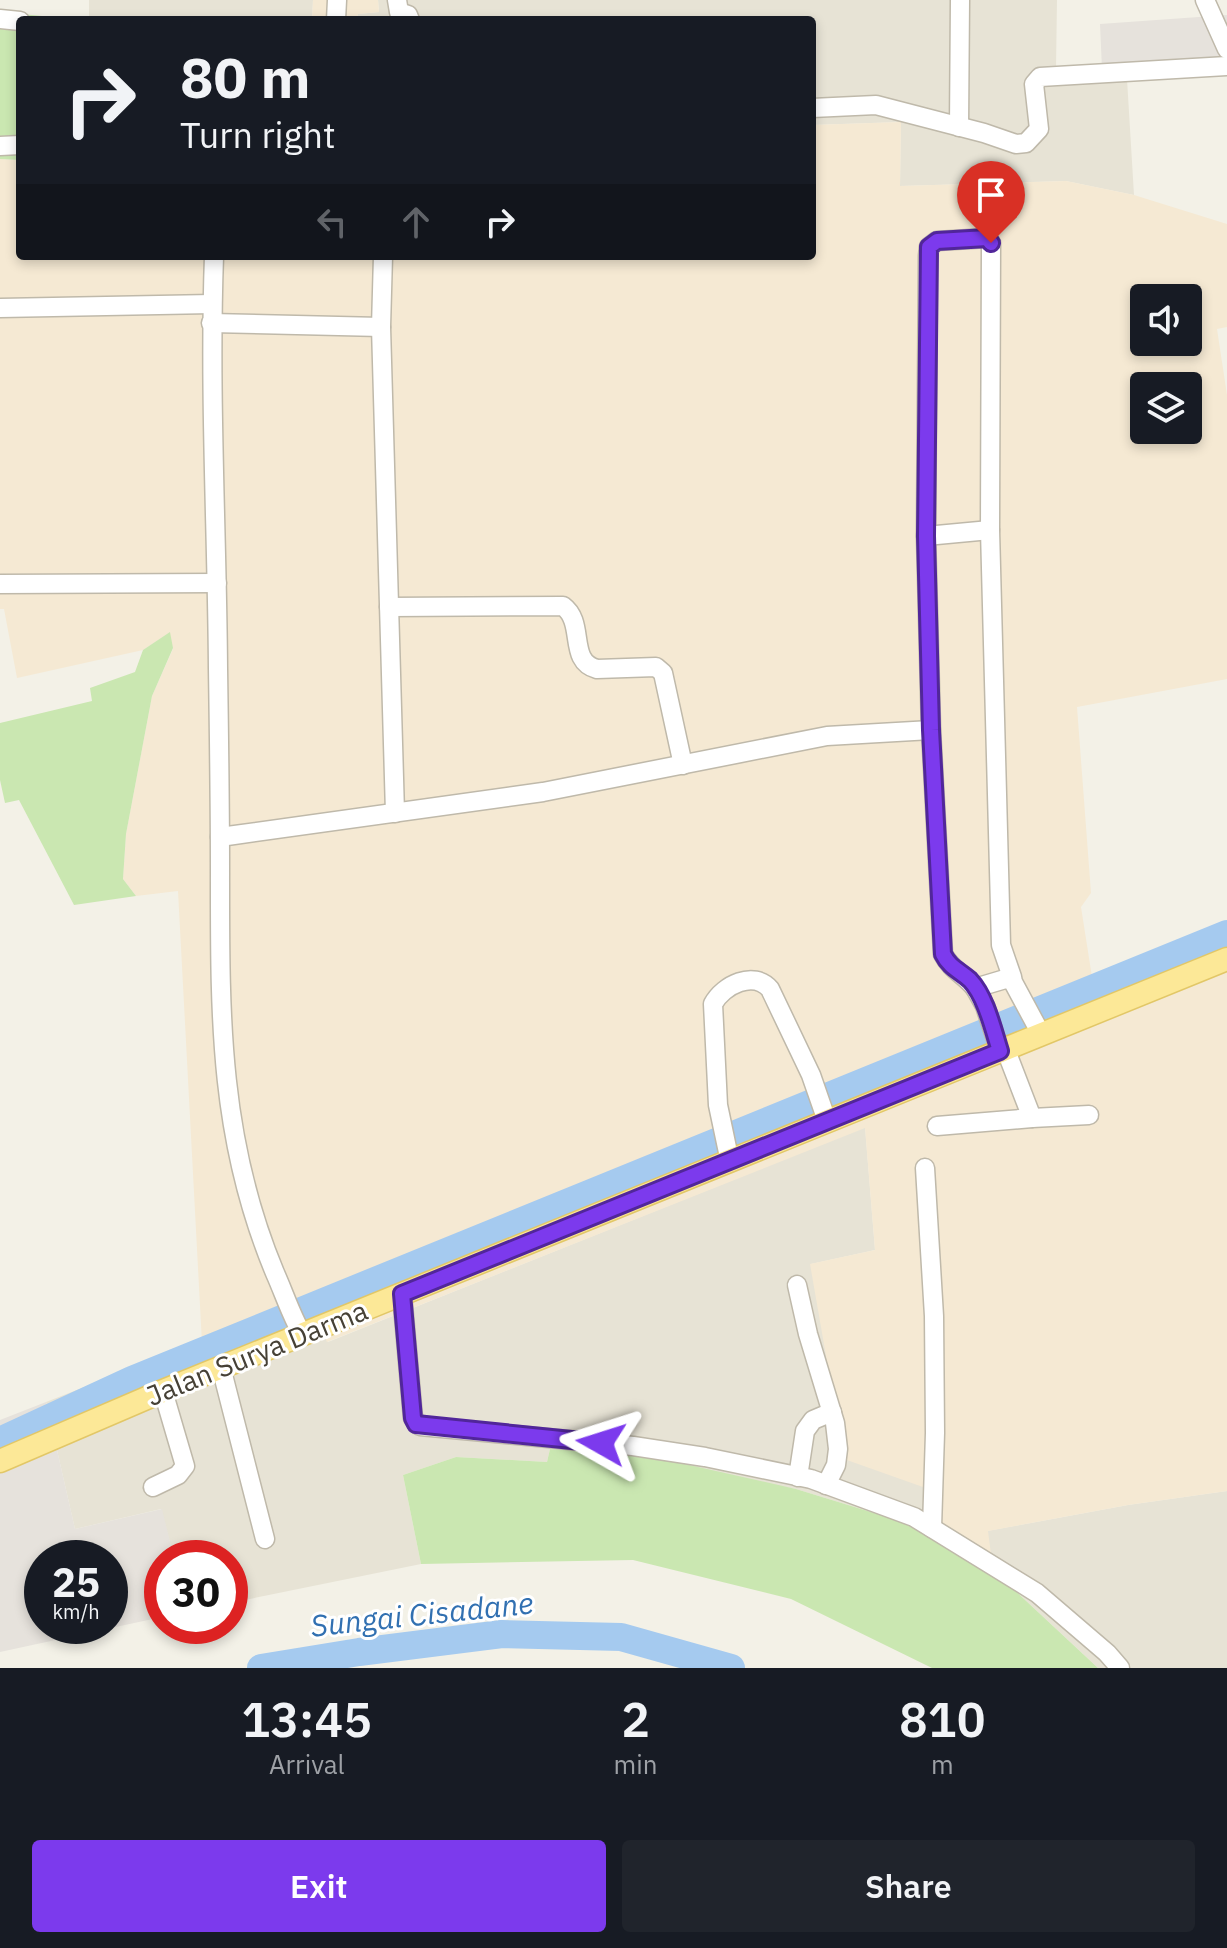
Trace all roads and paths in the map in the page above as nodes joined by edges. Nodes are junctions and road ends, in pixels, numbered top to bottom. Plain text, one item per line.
1 (397, 0) edge
2 (960, 0) edge
3 (1205, 0) edge
4 (408, 16) edge
5 (1227, 49) edge
6 (1227, 66) edge
7 (816, 108) edge
8 (959, 127) junction
9 (214, 260) edge
10 (383, 260) edge
11 (212, 304) junction
12 (0, 308) edge
13 (211, 323) junction
14 (381, 327) junction
15 (990, 530) junction
16 (926, 536) junction
17 (217, 583) junction
18 (0, 584) edge
19 (389, 607) junction
20 (931, 730) junction
21 (683, 765) junction
22 (395, 813) junction
23 (220, 837) junction
24 (1227, 959) edge
25 (1013, 980) junction
26 (975, 988) junction
27 (1038, 1028) junction
28 (1000, 1045) junction
29 (1089, 1115) dead end
30 (825, 1117) junction
31 (1032, 1118) junction
32 (937, 1126) dead end
33 (729, 1158) junction
34 (925, 1168) dead end
35 (797, 1285) dead end
36 (402, 1294) junction
37 (300, 1330) junction
38 (221, 1367) junction
39 (163, 1391) junction
40 (832, 1412) junction
41 (0, 1461) edge
42 (798, 1477) junction
43 (826, 1485) junction
44 (153, 1487) dead end
45 (932, 1528) junction
46 (265, 1539) dead end
47 (1120, 1668) edge

1 - 4 street
2 - 8 street
3 - 5 street
6 - 8 street
7 - 8 street
9 - 11 street
10 - 14 street
11 - 12 street
11 - 13 street
13 - 14 street
13 - 17 street
14 - 19 street
15 - 16 street
15 - 16 street
15 - 25 street
16 - 20 street
17 - 18 street
17 - 23 street
19 - 21 street
19 - 22 street
20 - 21 street
20 - 26 street
21 - 22 street
22 - 23 street
23 - 37 street
24 - 27 main road, Jalan Surya Darma
25 - 26 street
25 - 27 street
26 - 28 street
27 - 28 main road, Jalan Surya Darma
28 - 30 main road, Jalan Surya Darma
28 - 31 street
29 - 31 street
30 - 33 main road, Jalan Surya Darma
30 - 33 street
31 - 32 street
33 - 36 main road, Jalan Surya Darma
34 - 45 street
35 - 40 street
36 - 37 main road, Jalan Surya Darma
36 - 42 street
37 - 38 main road, Jalan Surya Darma
38 - 39 main road, Jalan Surya Darma
38 - 46 street
39 - 41 main road, Jalan Surya Darma
39 - 44 street
40 - 42 street
40 - 43 street
42 - 43 street
43 - 45 street
45 - 47 street

